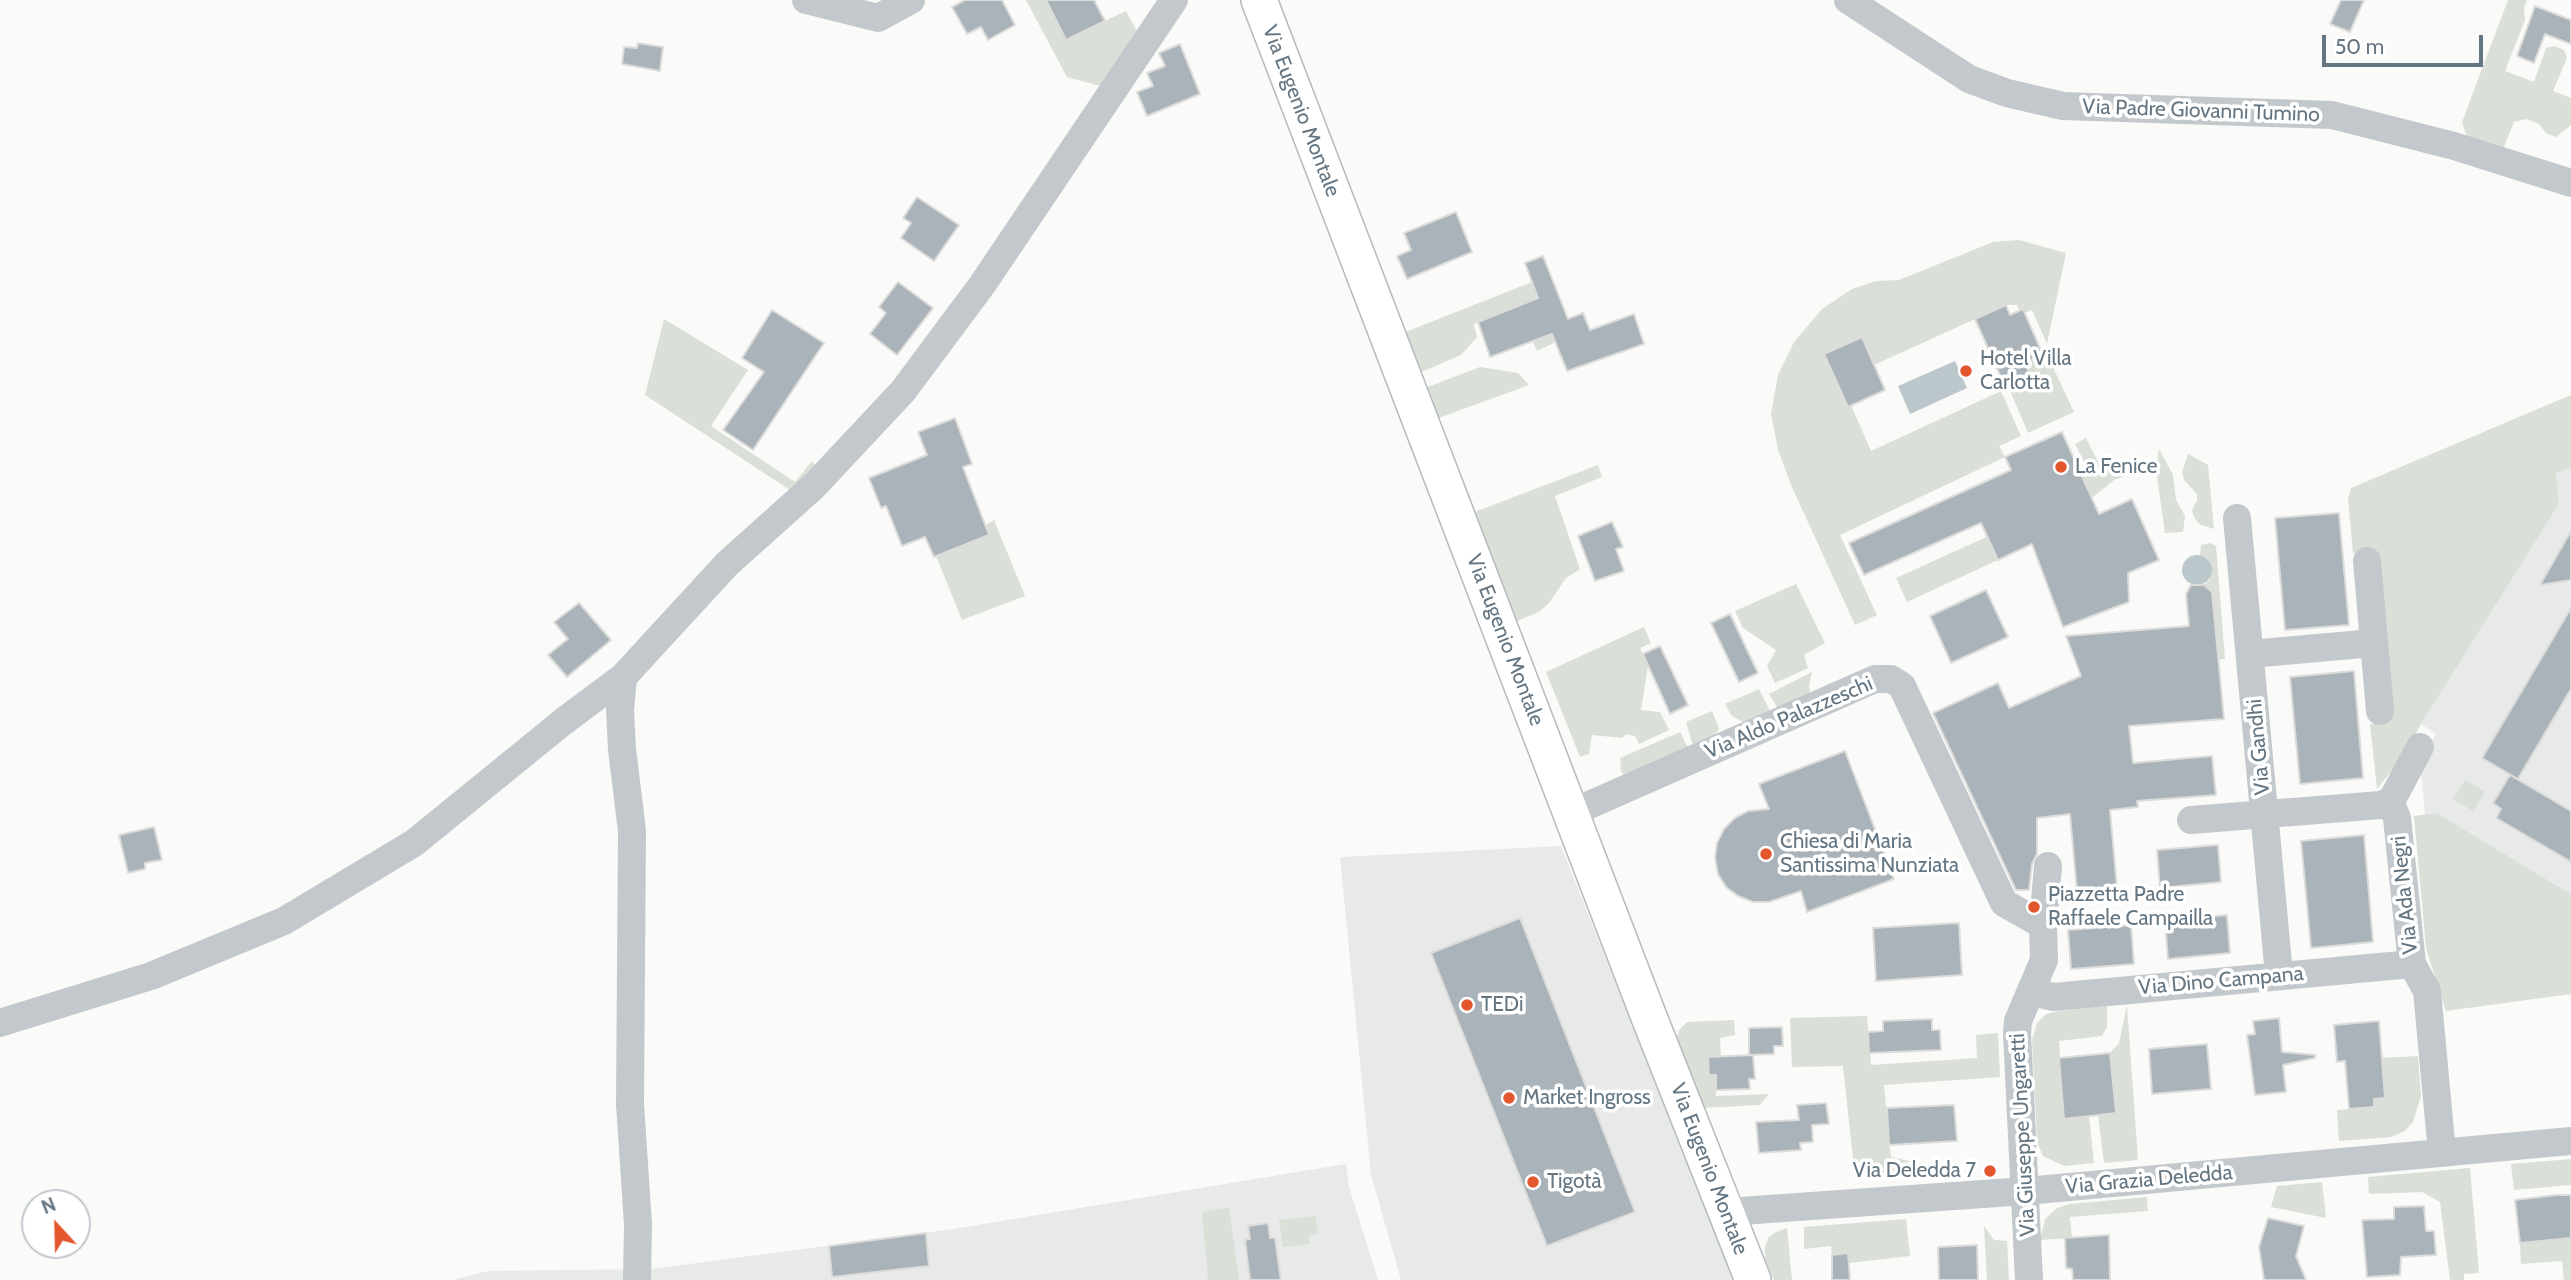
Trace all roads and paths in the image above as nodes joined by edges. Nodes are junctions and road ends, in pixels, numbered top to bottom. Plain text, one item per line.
1 (806, 0) edge
2 (911, 0) edge
3 (1174, 0) edge
4 (1259, 0) edge
5 (1848, 0) edge
6 (2571, 183) edge
7 (2238, 518) dead end
8 (2367, 561) dead end
9 (2374, 643) junction
10 (2250, 654) junction
11 (623, 677) junction
12 (2380, 711) dead end
13 (2420, 747) dead end
14 (2390, 801) junction
15 (1571, 813) junction
16 (2266, 814) junction
17 (2190, 820) dead end
18 (2048, 866) dead end
19 (2043, 925) junction
20 (2412, 964) junction
21 (2279, 975) junction
22 (2031, 992) junction
23 (0, 1023) edge
24 (2571, 1141) edge
25 (2442, 1153) junction
26 (2026, 1191) junction
27 (1726, 1212) junction
28 (637, 1280) edge
29 (1753, 1280) edge
30 (2029, 1280) edge

1 - 2 street
3 - 11 street
4 - 15 main road, Via Eugenio Montale
5 - 6 street, Via Padre Giovanni Tumino
7 - 10 street, Via Gandhi
8 - 9 street
9 - 10 street
9 - 12 street
10 - 16 street, Via Gandhi
11 - 23 street
11 - 28 street
13 - 14 street
14 - 16 street
14 - 20 street, Via Ada Negri
15 - 19 street, Via Aldo Palazzeschi
15 - 27 main road, Via Eugenio Montale
16 - 17 street
16 - 21 street, Via Gandhi
18 - 19 street, Via Giuseppe Ungaretti
19 - 22 street, Via Giuseppe Ungaretti
20 - 21 street, Via Dino Campana
20 - 25 street, Via Ada Negri
21 - 22 street, Via Dino Campana
22 - 26 street, Via Giuseppe Ungaretti
24 - 25 street, Via Grazia Deledda
25 - 26 street, Via Grazia Deledda
26 - 27 street, Via Grazia Deledda
26 - 30 street, Via Giuseppe Ungaretti
27 - 29 main road, Via Eugenio Montale

